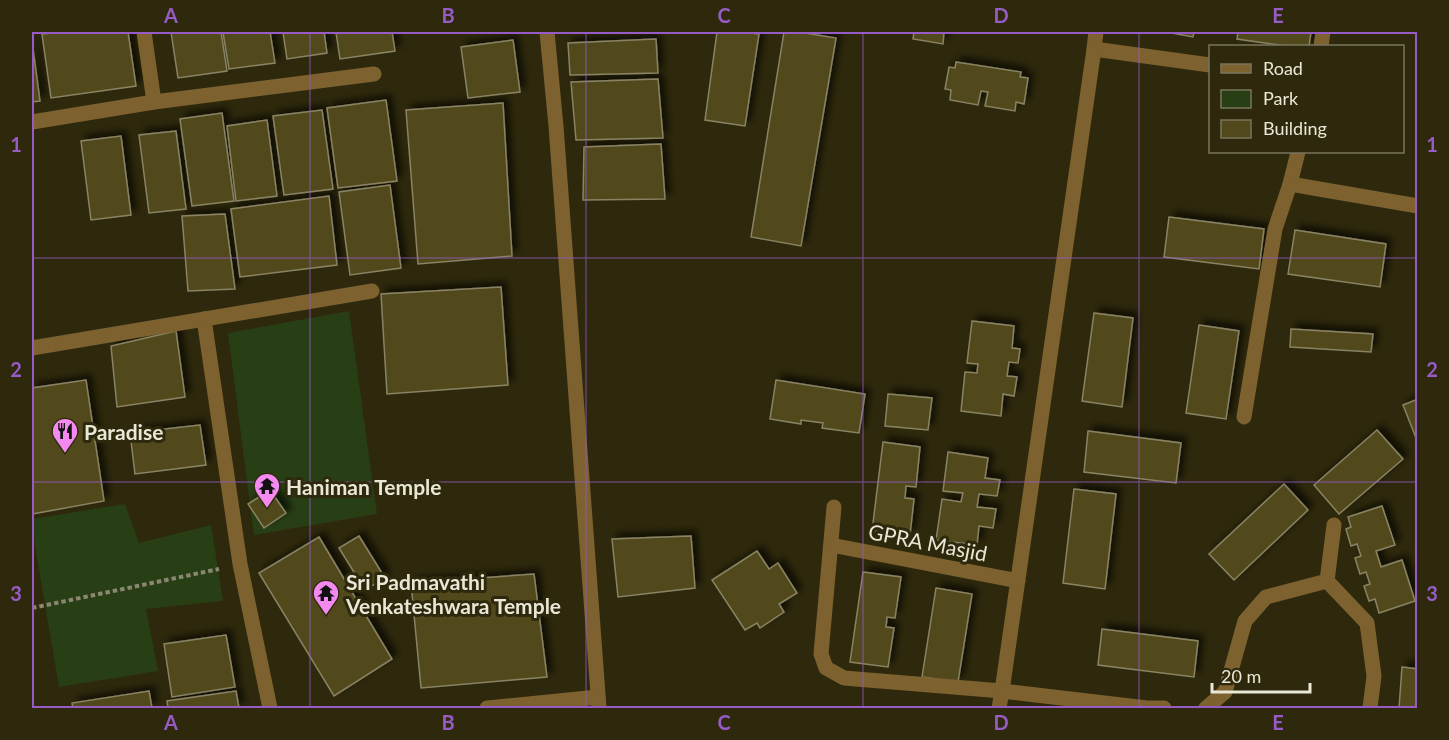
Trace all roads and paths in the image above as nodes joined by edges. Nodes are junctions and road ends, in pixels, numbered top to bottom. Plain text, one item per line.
1 (144, 32) edge
2 (547, 32) edge
3 (1096, 32) edge
4 (1094, 49) junction
5 (1209, 65) edge
6 (374, 74) dead end
7 (154, 102) junction
8 (32, 122) edge
9 (1298, 153) edge
10 (1290, 184) junction
11 (1418, 206) edge
12 (372, 291) dead end
13 (204, 319) junction
14 (32, 348) edge
15 (1244, 417) dead end
16 (834, 507) dead end
17 (1334, 525) dead end
18 (831, 545) junction
19 (240, 564) junction
20 (1018, 581) junction
21 (1327, 581) junction
22 (32, 608) edge
23 (1002, 691) junction
24 (599, 703) edge
25 (270, 708) edge
26 (487, 708) edge
27 (999, 708) edge
28 (1164, 708) edge
29 (1206, 708) edge
30 (1370, 708) edge

1 - 7 street
2 - 24 street
3 - 4 street
4 - 5 street
4 - 20 street
6 - 7 street
7 - 8 street
9 - 10 street
10 - 11 street
10 - 15 street
12 - 13 street
13 - 14 street
13 - 19 street
16 - 18 street
17 - 21 street
18 - 20 street, GPRA Masjid
18 - 23 street
19 - 22 path
19 - 25 street
20 - 23 street
21 - 29 street
21 - 30 street
23 - 27 street
23 - 28 street
24 - 26 street

